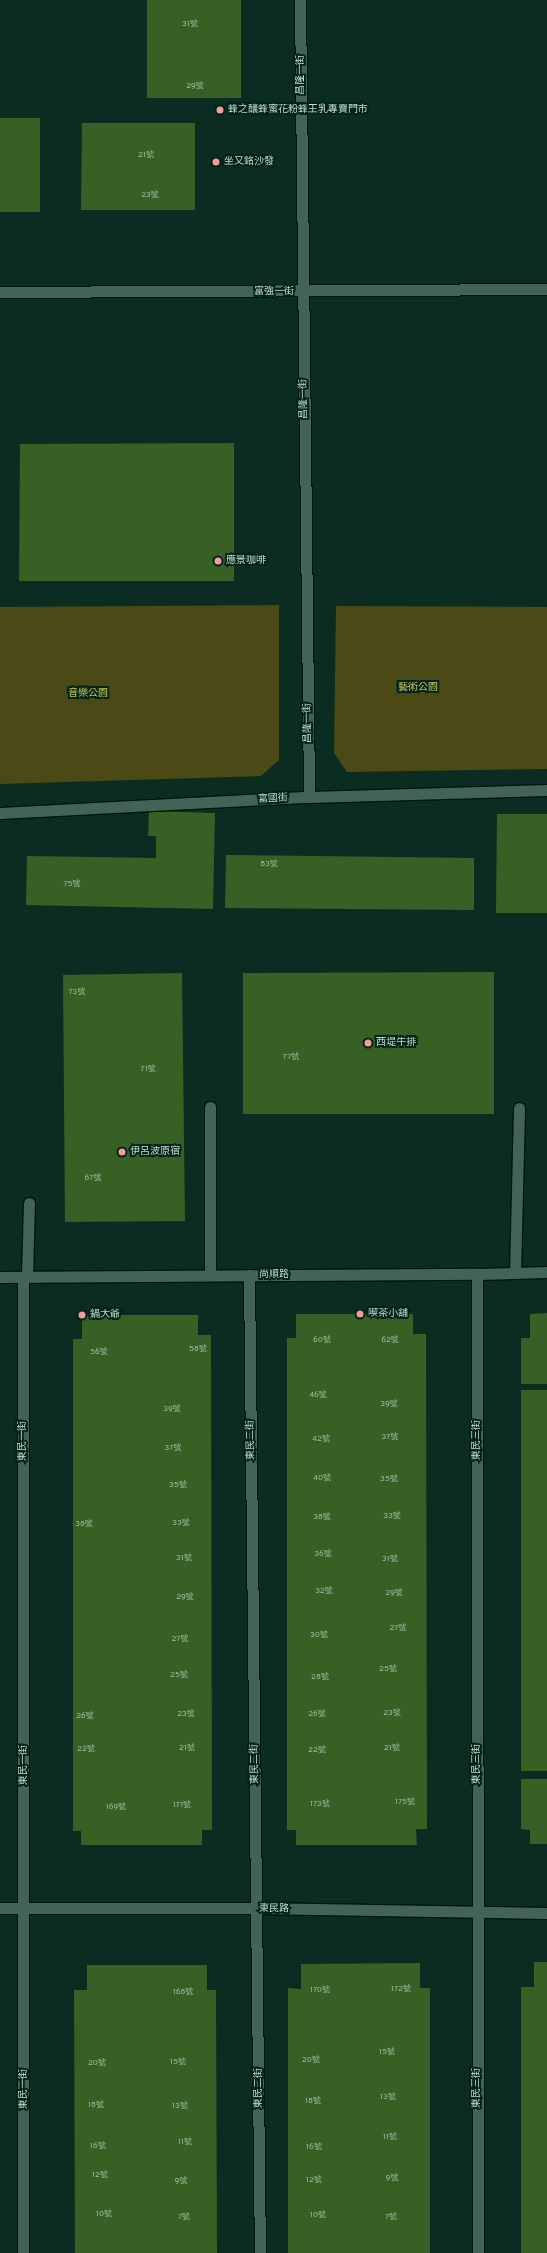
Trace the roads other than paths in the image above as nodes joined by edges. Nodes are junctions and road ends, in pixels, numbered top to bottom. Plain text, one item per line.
1 (300, 0) edge
2 (547, 289) edge
3 (0, 292) edge
4 (303, 292) junction
5 (547, 790) edge
6 (309, 797) junction
7 (0, 813) edge
8 (210, 1107) dead end
9 (519, 1108) dead end
10 (29, 1203) dead end
11 (547, 1272) edge
12 (515, 1273) junction
13 (478, 1274) junction
14 (210, 1275) junction
15 (249, 1275) junction
16 (0, 1277) edge
17 (25, 1277) junction
18 (25, 1907) junction
19 (0, 1908) edge
20 (257, 1908) junction
21 (477, 1912) junction
22 (547, 1913) edge
23 (23, 2253) edge
24 (260, 2253) edge
25 (478, 2253) edge

1 - 4 street, 昌隆一街
2 - 4 street, 富強一街
3 - 4 street, 富強一街
4 - 6 street, 昌隆一街
5 - 6 street, 富國街
6 - 7 street, 富國街
8 - 14 street
9 - 12 street
10 - 17 street, 東民一街
11 - 12 street, 尚順路
12 - 13 street, 尚順路
13 - 15 street, 尚順路
13 - 21 street, 東民三街
14 - 15 street, 尚順路
14 - 17 street, 尚順路
15 - 20 street, 東民二街
16 - 17 street, 尚順路
17 - 18 street, 東民一街
18 - 19 street, 東民路
18 - 20 street, 東民路
18 - 23 street, 東民一街
20 - 21 street, 東民路
20 - 24 street, 東民二街
21 - 22 street, 東民路
21 - 25 street, 東民三街

